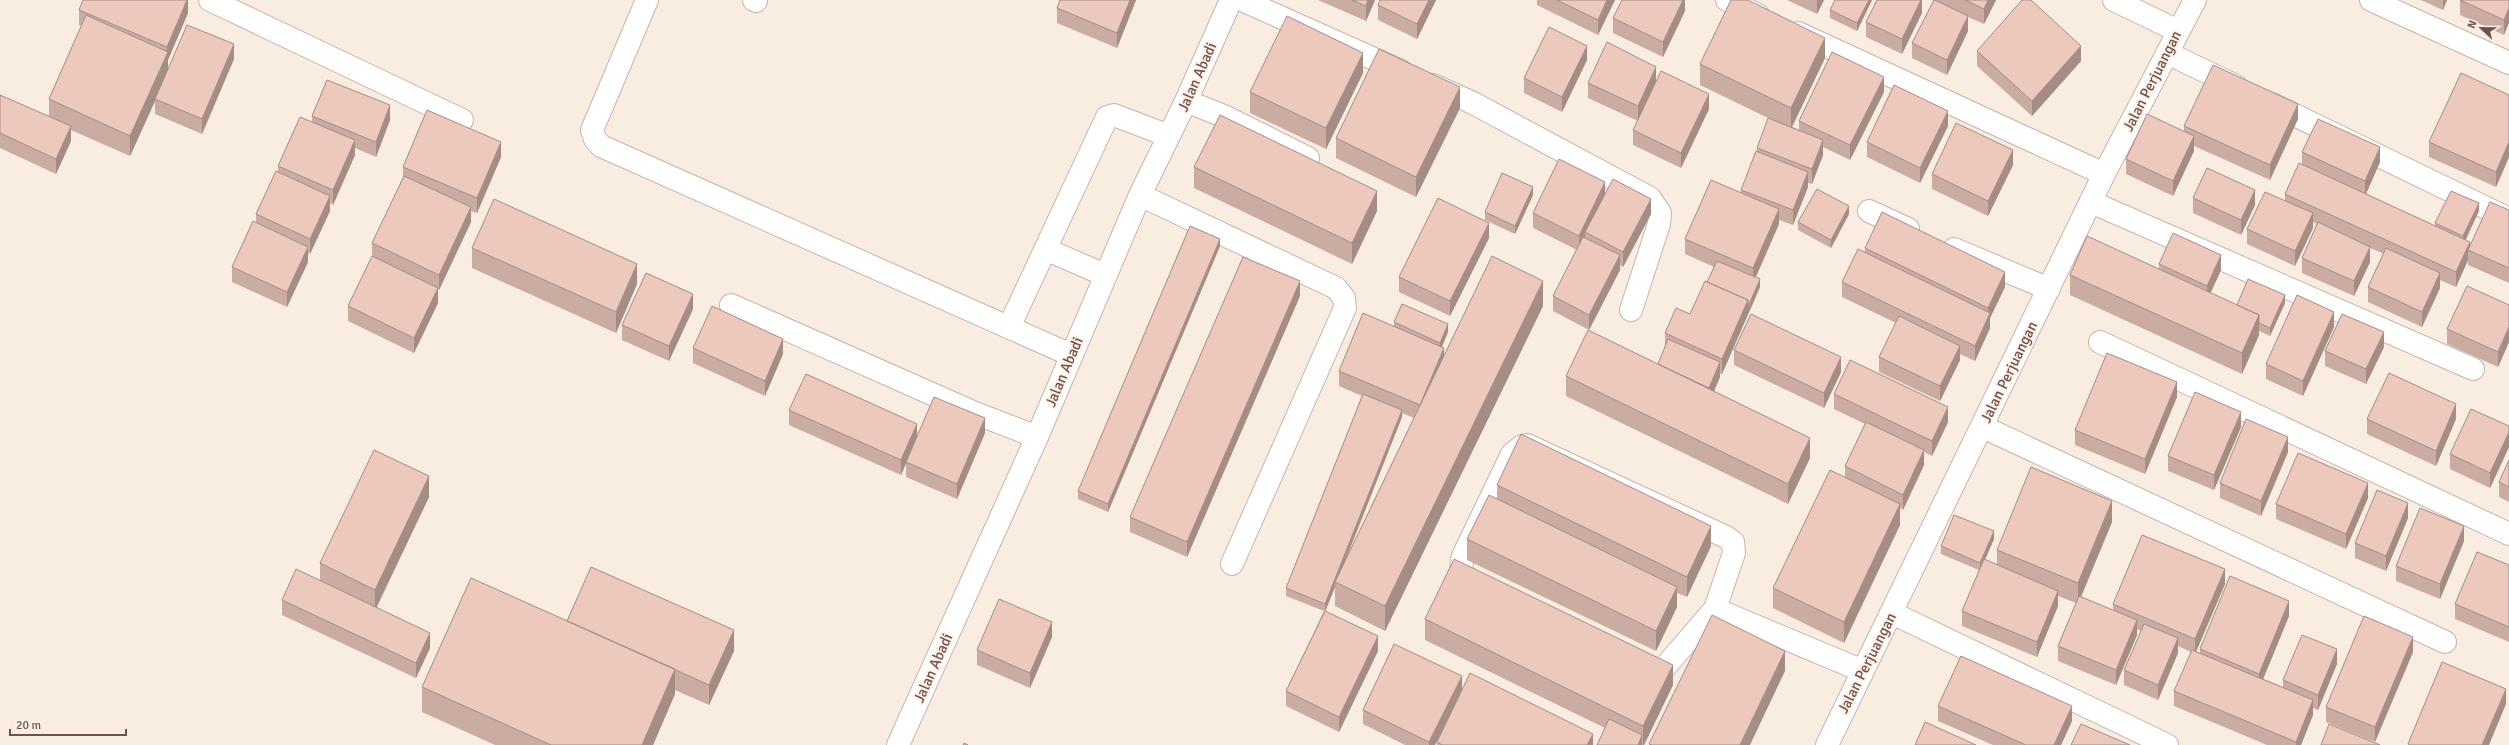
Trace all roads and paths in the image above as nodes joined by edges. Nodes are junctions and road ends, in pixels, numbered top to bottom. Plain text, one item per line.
1 (210, 0) edge
2 (647, 0) edge
3 (1231, 0) edge
4 (1242, 0) edge
5 (1727, 0) edge
6 (2114, 0) edge
7 (2195, 0) edge
8 (2371, 0) edge
9 (2178, 31) junction
10 (2167, 52) junction
11 (2509, 63) edge
12 (1186, 101) junction
13 (462, 120) dead end
14 (1169, 136) junction
15 (1324, 166) edge
16 (2104, 174) junction
17 (1140, 195) junction
18 (2091, 202) junction
19 (1869, 211) dead end
20 (2509, 219) edge
21 (1045, 250) junction
22 (1105, 275) junction
23 (2049, 290) junction
24 (731, 305) dead end
25 (1631, 310) dead end
26 (1009, 327) junction
27 (2100, 342) dead end
28 (1071, 355) junction
29 (2472, 369) dead end
30 (1983, 427) junction
31 (1037, 437) junction
32 (2509, 534) edge
33 (1232, 564) dead end
34 (1716, 609) junction
35 (1892, 613) junction
36 (2445, 642) dead end
37 (1863, 671) junction
38 (898, 745) edge
39 (1827, 745) edge
40 (2167, 745) edge

1 - 13 street
2 - 26 street
3 - 12 street, Jalan Abadi
4 - 25 street
5 - 16 street
6 - 9 street
7 - 9 street, Jalan Perjuangan
8 - 11 street
9 - 10 street, Jalan Perjuangan
10 - 16 street, Jalan Perjuangan
10 - 20 street
12 - 14 street, Jalan Abadi
12 - 15 street
14 - 17 street, Jalan Abadi
14 - 21 street
16 - 18 street, Jalan Perjuangan
17 - 22 street, Jalan Abadi
17 - 33 street
18 - 23 street, Jalan Perjuangan
18 - 29 street
19 - 23 street
21 - 22 street
21 - 26 street
22 - 28 street, Jalan Abadi
23 - 30 street, Jalan Perjuangan
24 - 31 street
26 - 28 street
27 - 32 street
28 - 31 street, Jalan Abadi
30 - 35 street, Jalan Perjuangan
30 - 36 street
31 - 38 street, Jalan Abadi
34 - 34 street
34 - 37 street
35 - 37 street, Jalan Perjuangan
35 - 40 street
37 - 39 street, Jalan Perjuangan

